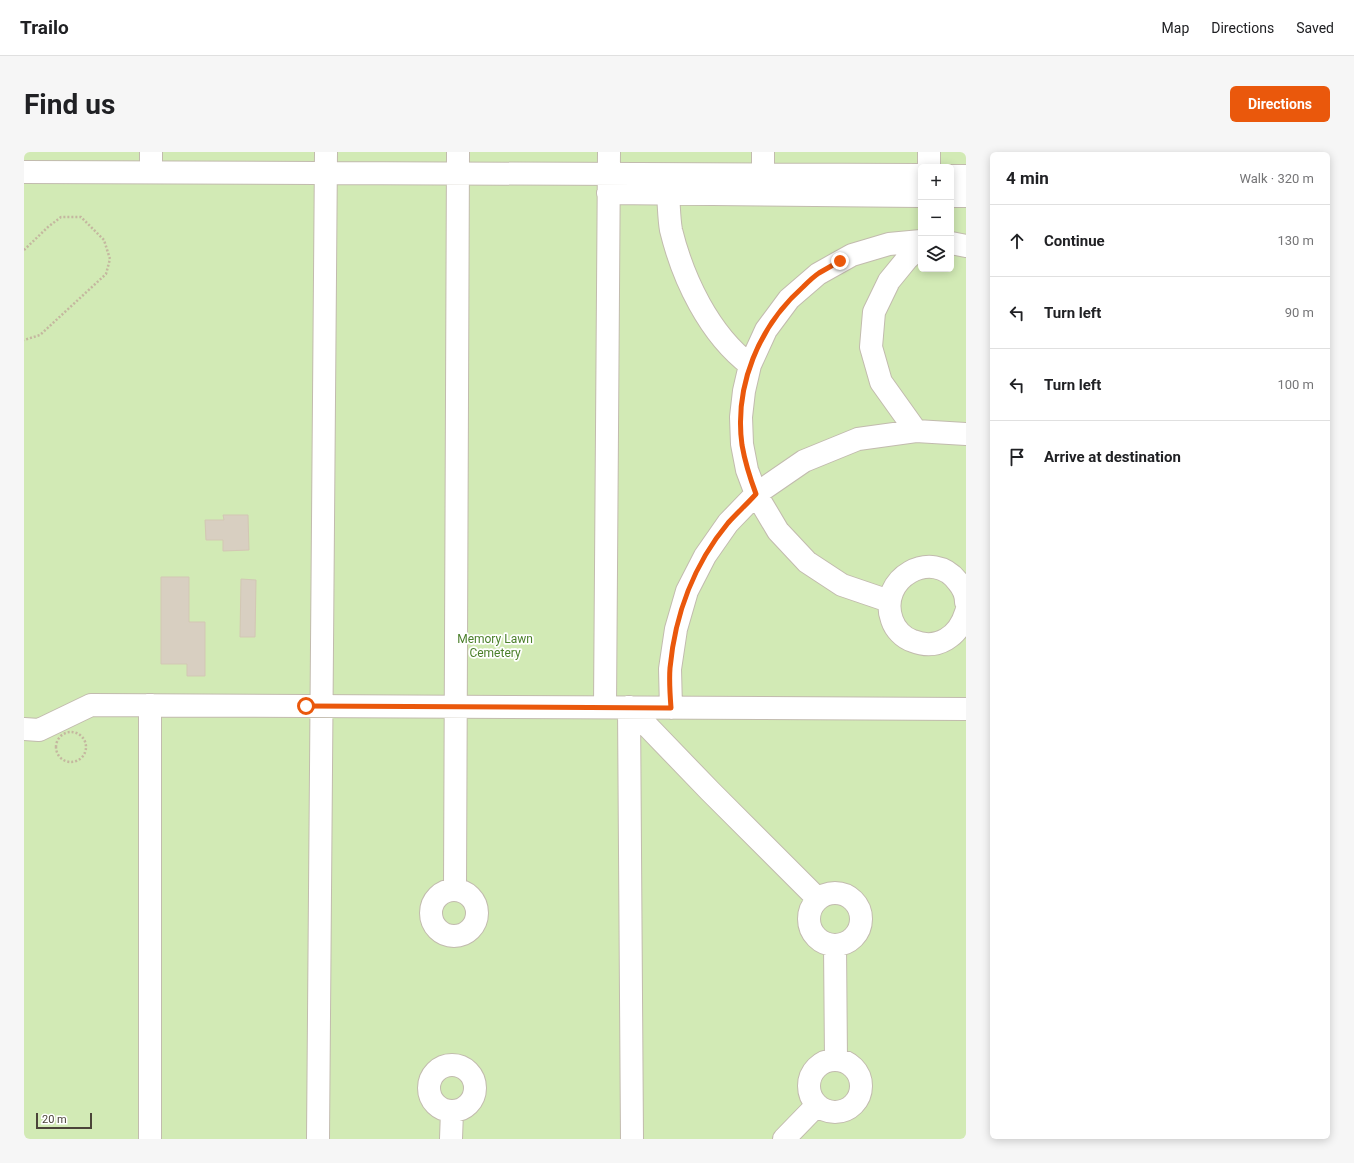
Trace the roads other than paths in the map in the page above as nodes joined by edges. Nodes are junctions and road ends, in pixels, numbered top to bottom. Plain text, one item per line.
1 (458, 152) edge
2 (609, 152) edge
3 (763, 152) edge
4 (929, 152) edge
5 (151, 162) edge
6 (326, 162) edge
7 (929, 164) edge
8 (24, 172) edge
9 (458, 174) junction
10 (918, 175) edge
11 (954, 176) edge
12 (966, 176) edge
13 (608, 184) junction
14 (763, 185) junction
15 (668, 194) junction
16 (918, 196) edge
17 (954, 196) edge
18 (966, 196) edge
19 (918, 241) edge
20 (954, 244) edge
21 (966, 246) edge
22 (918, 249) edge
23 (750, 365) junction
24 (916, 430) junction
25 (966, 434) edge
26 (756, 494) junction
27 (966, 598) edge
28 (889, 601) junction
29 (966, 602) edge
30 (966, 612) edge
31 (150, 705) junction
32 (321, 706) junction
33 (456, 706) junction
34 (605, 707) junction
35 (630, 707) junction
36 (671, 708) junction
37 (966, 709) edge
38 (24, 729) edge
39 (455, 890) dead end
40 (818, 899) junction
41 (835, 945) junction
42 (836, 1060) junction
43 (817, 1105) junction
44 (452, 1111) dead end
45 (150, 1139) edge
46 (318, 1139) edge
47 (451, 1139) edge
48 (632, 1139) edge
49 (784, 1139) edge

1 - 9 lane
2 - 13 lane
3 - 14 lane
4 - 7 lane
5 - 6 lane
5 - 8 lane
6 - 9 lane
6 - 32 lane
9 - 13 lane
9 - 33 lane
10 - 14 lane
11 - 12 lane
13 - 14 lane
13 - 15 lane
13 - 34 lane
14 - 15 lane
14 - 16 lane
15 - 23 lane
17 - 18 lane
19 - 23 lane
20 - 21 lane
22 - 24 lane
23 - 26 lane
24 - 25 lane
24 - 26 lane
26 - 28 lane
26 - 36 lane
27 - 28 lane
27 - 29 lane
28 - 30 lane
31 - 32 lane
31 - 38 lane
31 - 45 lane
32 - 33 lane
32 - 46 lane
33 - 34 lane
33 - 39 lane
34 - 35 lane
35 - 36 lane
35 - 40 lane
35 - 48 lane
36 - 37 lane
40 - 41 lane
40 - 41 lane
41 - 42 lane
42 - 43 lane
42 - 43 lane
43 - 49 lane
44 - 47 lane

